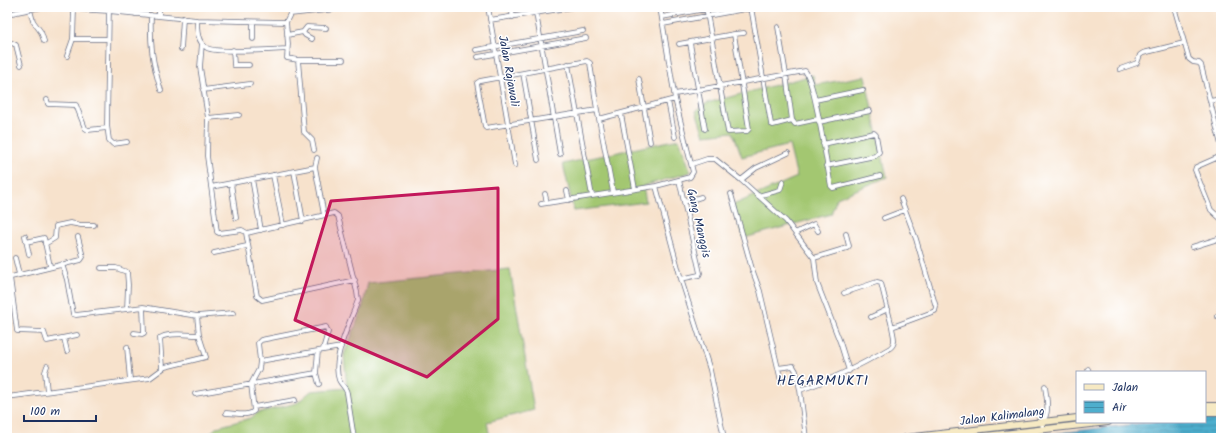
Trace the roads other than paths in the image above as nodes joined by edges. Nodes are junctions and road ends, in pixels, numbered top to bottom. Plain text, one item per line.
1 (134, 7) edge
2 (159, 7) edge
3 (290, 7) edge
4 (488, 7) edge
5 (511, 7) edge
6 (535, 7) edge
7 (573, 7) edge
8 (660, 7) edge
9 (716, 7) edge
10 (753, 7) edge
11 (1174, 7) edge
12 (82, 8) edge
13 (346, 8) dead end
14 (558, 8) edge
15 (706, 8) edge
16 (74, 9) junction
17 (109, 9) edge
18 (30, 10) junction
19 (536, 13) junction
20 (7, 14) edge
21 (135, 14) junction
22 (290, 14) junction
23 (151, 15) junction
24 (159, 16) junction
25 (513, 16) junction
26 (708, 16) junction
27 (662, 17) junction
28 (183, 18) junction
29 (197, 20) junction
30 (490, 20) junction
31 (252, 22) junction
32 (286, 22) junction
33 (663, 24) junction
34 (778, 27) dead end
35 (326, 28) dead end
36 (583, 31) dead end
37 (304, 32) junction
38 (744, 32) dead end
39 (734, 34) junction
40 (287, 35) junction
41 (312, 38) dead end
42 (586, 38) dead end
43 (73, 39) junction
44 (108, 39) junction
45 (253, 39) dead end
46 (540, 39) junction
47 (712, 39) junction
48 (44, 41) dead end
49 (202, 43) junction
50 (690, 43) junction
51 (1184, 43) junction
52 (7, 44) edge
53 (679, 44) dead end
54 (542, 46) junction
55 (495, 47) junction
56 (181, 49) dead end
57 (287, 49) junction
58 (234, 50) junction
59 (476, 50) dead end
60 (496, 54) junction
61 (67, 56) dead end
62 (478, 57) dead end
63 (298, 60) junction
64 (343, 60) dead end
65 (568, 64) junction
66 (21, 65) dead end
67 (249, 65) dead end
68 (545, 68) junction
69 (1120, 69) dead end
70 (523, 73) junction
71 (786, 74) junction
72 (500, 77) junction
73 (764, 78) junction
74 (639, 79) dead end
75 (743, 82) junction
76 (250, 84) dead end
77 (721, 86) junction
78 (161, 90) dead end
79 (203, 90) junction
80 (699, 90) junction
81 (863, 90) dead end
82 (675, 97) junction
83 (1221, 99) edge
84 (46, 100) dead end
85 (815, 100) junction
86 (668, 101) junction
87 (1210, 101) junction
88 (644, 106) junction
89 (597, 110) junction
90 (870, 111) dead end
91 (576, 113) junction
92 (621, 114) junction
93 (239, 115) dead end
94 (554, 117) junction
95 (208, 118) junction
96 (599, 119) junction
97 (792, 120) junction
98 (818, 120) junction
99 (531, 121) junction
100 (509, 125) junction
101 (107, 128) junction
102 (706, 129) dead end
103 (675, 137) dead end
104 (127, 142) dead end
105 (650, 142) dead end
106 (822, 144) junction
107 (1221, 145) edge
108 (314, 150) dead end
109 (788, 153) dead end
110 (560, 154) dead end
111 (1221, 156) edge
112 (317, 158) dead end
113 (538, 160) dead end
114 (515, 164) dead end
115 (692, 164) junction
116 (826, 166) junction
117 (315, 167) junction
118 (294, 171) junction
119 (273, 175) junction
120 (880, 176) dead end
121 (252, 179) junction
122 (679, 180) junction
123 (741, 180) junction
124 (783, 181) dead end
125 (231, 183) junction
126 (656, 186) junction
127 (211, 187) junction
128 (635, 189) junction
129 (567, 190) dead end
130 (613, 192) junction
131 (545, 194) dead end
132 (731, 194) dead end
133 (592, 196) junction
134 (758, 196) junction
135 (701, 197) dead end
136 (901, 199) dead end
137 (569, 200) junction
138 (684, 202) junction
139 (547, 203) junction
140 (541, 204) dead end
141 (906, 210) junction
142 (324, 215) junction
143 (236, 218) dead end
144 (884, 218) dead end
145 (1221, 219) edge
146 (303, 221) junction
147 (94, 225) dead end
148 (283, 225) junction
149 (261, 230) junction
150 (818, 231) dead end
151 (246, 233) junction
152 (795, 233) junction
153 (846, 234) dead end
154 (25, 236) dead end
155 (78, 237) dead end
156 (1221, 238) edge
157 (26, 242) junction
158 (46, 244) junction
159 (248, 246) junction
160 (1192, 247) dead end
161 (214, 253) dead end
162 (29, 254) dead end
163 (15, 258) dead end
164 (814, 258) junction
165 (62, 264) junction
166 (50, 266) junction
167 (101, 268) dead end
168 (19, 274) junction
169 (9, 277) edge
170 (681, 279) junction
171 (355, 280) junction
172 (844, 293) dead end
173 (143, 308) junction
174 (128, 309) junction
175 (888, 309) junction
176 (233, 313) dead end
177 (197, 316) junction
178 (870, 317) dead end
179 (892, 327) junction
180 (134, 333) dead end
181 (77, 335) dead end
182 (199, 335) junction
183 (64, 338) junction
184 (127, 347) dead end
185 (341, 347) junction
186 (323, 349) junction
187 (67, 351) dead end
188 (318, 351) junction
189 (260, 361) junction
190 (47, 366) dead end
191 (162, 368) junction
192 (778, 368) junction
193 (849, 371) junction
194 (316, 373) junction
195 (130, 380) junction
196 (781, 381) dead end
197 (251, 384) junction
198 (319, 384) dead end
199 (1045, 386) dead end
200 (800, 390) junction
201 (47, 391) junction
202 (195, 394) dead end
203 (7, 397) edge
204 (295, 400) dead end
205 (1206, 406) edge
206 (1221, 406) edge
207 (254, 407) junction
208 (226, 412) dead end
209 (1206, 412) edge
210 (1221, 412) edge
211 (1076, 418) edge
212 (1042, 422) junction
213 (1099, 423) edge
214 (1043, 430) junction
215 (354, 438) edge
216 (724, 438) edge
217 (806, 438) edge
218 (906, 438) edge
219 (967, 438) edge

1 - 21 street
2 - 24 street
3 - 22 street
4 - 30 street, Jalan Rajawali
5 - 25 street
6 - 19 street
7 - 14 street
8 - 27 street
9 - 15 street
10 - 26 street
10 - 73 street
11 - 51 street
12 - 16 street
12 - 17 street
13 - 22 street
14 - 19 street
15 - 26 street
15 - 27 street
16 - 18 street
16 - 43 street
17 - 21 street
17 - 44 street
18 - 20 street
18 - 48 street
19 - 25 street
19 - 46 street
21 - 23 street
22 - 32 street
23 - 24 street
23 - 78 street
24 - 28 street
25 - 30 street
26 - 33 street
26 - 47 street
27 - 33 street
28 - 29 street
28 - 56 street
29 - 31 street
29 - 49 street
30 - 55 street, Jalan Rajawali
31 - 32 street
31 - 45 street
32 - 40 street
33 - 82 street
34 - 71 street
35 - 37 street
36 - 46 street
37 - 40 street
37 - 41 street
38 - 39 street
39 - 47 street
39 - 75 street
40 - 57 street
42 - 54 street
43 - 44 street
43 - 61 street
44 - 101 street
46 - 54 street
46 - 55 street
47 - 50 street
47 - 77 street
49 - 58 street
49 - 79 street
50 - 53 street
50 - 80 street
51 - 69 street
51 - 87 street
52 - 66 street
54 - 60 street
54 - 68 street
55 - 59 street
55 - 60 street, Jalan Rajawali
57 - 58 street
57 - 63 street
58 - 67 street
60 - 62 street
60 - 72 street, Jalan Rajawali
63 - 64 street
63 - 108 street
65 - 68 street
65 - 89 street
65 - 91 street
68 - 70 street
68 - 94 street
70 - 72 street
70 - 99 street
71 - 73 street
71 - 85 street
71 - 97 street
72 - 100 street, Jalan Rajawali
72 - 100 street
73 - 75 street
73 - 97 street
74 - 88 street
75 - 77 street
75 - 77 street
76 - 79 street
77 - 80 street
79 - 95 street
80 - 82 street
80 - 102 street
81 - 85 street
82 - 86 street
82 - 115 street
83 - 87 street
84 - 101 street
85 - 98 street
86 - 88 street
86 - 103 street
87 - 107 street
88 - 92 street
88 - 105 street
89 - 91 street
89 - 96 street
90 - 98 street
91 - 94 street
91 - 133 street
92 - 96 street
92 - 128 street
93 - 95 street
94 - 99 street
94 - 110 street
95 - 127 street
96 - 130 street
97 - 98 street
98 - 106 street
99 - 100 street
99 - 113 street
100 - 114 street, Jalan Rajawali
101 - 104 street
106 - 116 street
106 - 116 street
109 - 123 street
111 - 145 street
112 - 117 street
115 - 122 street
115 - 123 street
116 - 120 street
117 - 118 street
117 - 142 street
118 - 119 street
118 - 146 street
119 - 121 street
119 - 148 street
121 - 125 street
121 - 149 street
122 - 126 street
122 - 138 street, Gang Manggis
123 - 134 street
124 - 134 street
125 - 127 street
125 - 143 street
126 - 128 street
126 - 170 street
127 - 151 street
128 - 130 street
129 - 137 street
130 - 133 street
131 - 139 street
132 - 192 street
133 - 137 street
134 - 152 street
135 - 138 street
136 - 141 street
137 - 139 street
138 - 170 street, Gang Manggis
139 - 140 street
141 - 144 street
141 - 179 street
142 - 146 street
142 - 171 street
146 - 148 street
147 - 158 street
148 - 149 street
149 - 151 street
150 - 152 street
151 - 159 street
152 - 164 street
153 - 164 street
154 - 157 street
155 - 165 street
156 - 160 street
157 - 158 street
157 - 162 street
158 - 166 street
159 - 161 street
159 - 171 street
163 - 168 street
164 - 193 street
165 - 166 street
165 - 174 street
166 - 168 street
167 - 174 street
168 - 169 street
169 - 183 street
170 - 216 street
171 - 185 street
172 - 175 street
173 - 174 street
173 - 177 street
173 - 180 street
175 - 178 street
175 - 179 street
176 - 177 street
177 - 182 street
179 - 193 street
181 - 183 street
182 - 191 street
182 - 191 street
183 - 187 street
184 - 195 street
185 - 186 street
185 - 215 street
186 - 188 street
186 - 189 street
188 - 189 street
188 - 194 street
189 - 197 street
190 - 201 street
191 - 195 street
192 - 196 street
192 - 200 street
193 - 200 street
194 - 197 street
194 - 198 street
195 - 201 street
197 - 202 street
197 - 207 street
199 - 212 street
200 - 217 street
201 - 203 street
204 - 207 street
205 - 206 main road
207 - 208 street
209 - 210 main road
211 - 212 main road, Jalan Kalimalang
212 - 214 street
212 - 218 main road, Jalan Kalimalang
213 - 214 main road, Jalan Kalimalang
214 - 219 main road, Jalan Kalimalang

